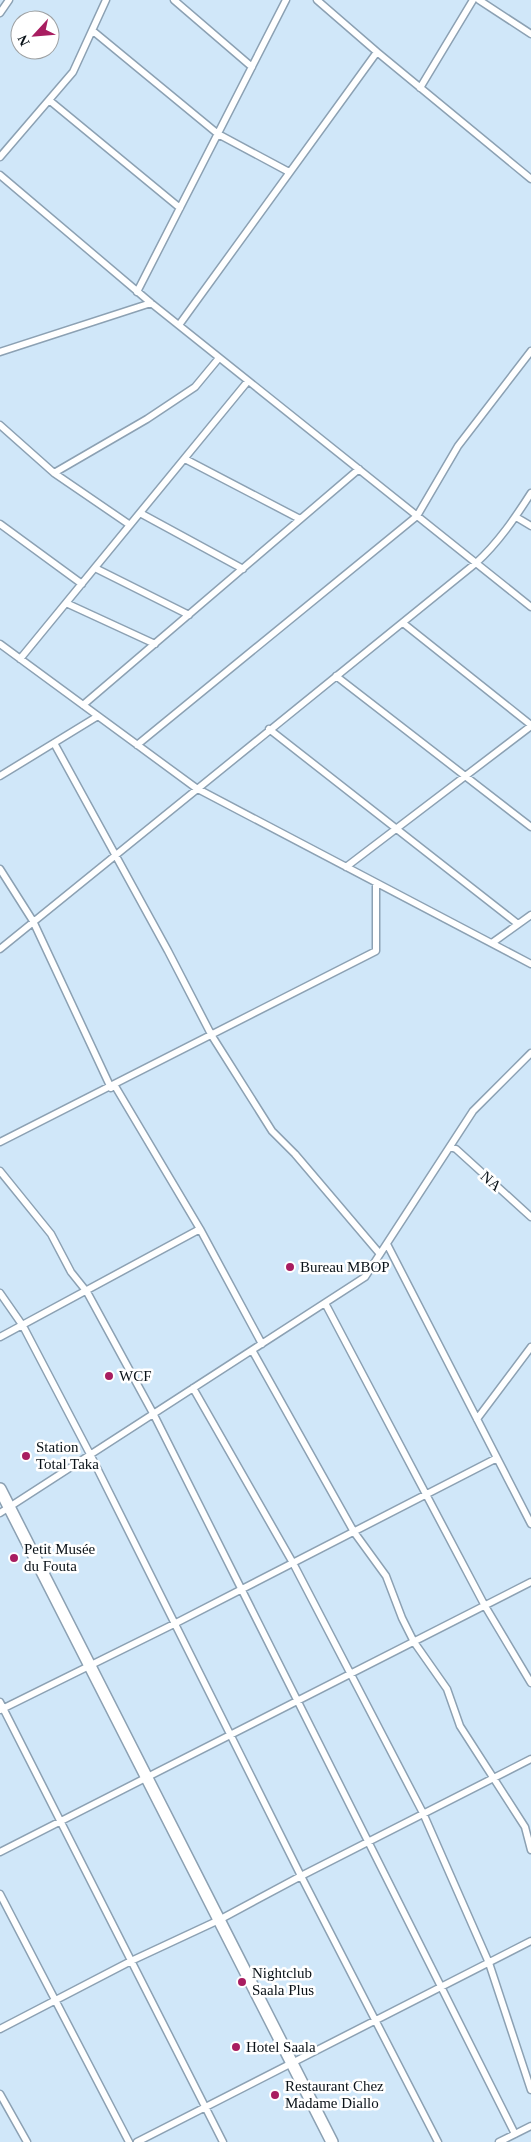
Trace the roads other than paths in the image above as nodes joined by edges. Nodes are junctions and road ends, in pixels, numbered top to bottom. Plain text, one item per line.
1 (9, 0) edge
2 (106, 0) edge
3 (174, 0) edge
4 (286, 0) edge
5 (317, 0) edge
6 (472, 0) edge
7 (480, 0) edge
8 (0, 13) edge
9 (93, 31) junction
10 (531, 34) edge
11 (377, 52) junction
12 (252, 67) junction
13 (420, 88) junction
14 (49, 100) junction
15 (218, 134) junction
16 (0, 158) edge
17 (290, 172) junction
18 (0, 175) edge
19 (531, 179) edge
20 (180, 208) junction
21 (137, 292) junction
22 (151, 303) junction
23 (179, 325) junction
24 (531, 351) edge
25 (0, 352) edge
26 (219, 358) junction
27 (248, 381) junction
28 (0, 425) edge
29 (185, 459) junction
30 (359, 469) junction
31 (54, 472) junction
32 (531, 493) edge
33 (140, 513) junction
34 (417, 516) junction
35 (516, 517) junction
36 (300, 519) junction
37 (0, 524) edge
38 (130, 525) junction
39 (531, 526) edge
40 (476, 563) junction
41 (95, 568) junction
42 (243, 569) junction
43 (82, 584) junction
44 (66, 603) junction
45 (531, 607) edge
46 (188, 615) junction
47 (403, 623) junction
48 (0, 644) edge
49 (155, 644) junction
50 (20, 659) junction
51 (336, 676) junction
52 (83, 706) junction
53 (98, 716) junction
54 (531, 725) edge
55 (269, 729) junction
56 (54, 743) junction
57 (137, 745) junction
58 (0, 776) edge
59 (465, 776) junction
60 (196, 788) junction
61 (531, 827) edge
62 (396, 828) junction
63 (114, 855) junction
64 (346, 866) junction
65 (0, 869) edge
66 (376, 882) junction
67 (531, 915) edge
68 (32, 922) junction
69 (518, 924) junction
70 (492, 943) junction
71 (0, 949) edge
72 (531, 964) edge
73 (212, 1036) junction
74 (531, 1053) edge
75 (113, 1087) junction
76 (0, 1142) edge
77 (450, 1147) junction
78 (0, 1171) edge
79 (531, 1217) edge
80 (200, 1229) junction
81 (387, 1244) junction
82 (380, 1254) junction
83 (87, 1292) junction
84 (0, 1293) edge
85 (324, 1303) junction
86 (23, 1326) junction
87 (0, 1337) edge
88 (262, 1344) junction
89 (531, 1347) edge
90 (252, 1350) junction
91 (193, 1388) junction
92 (154, 1415) junction
93 (477, 1419) junction
94 (91, 1456) junction
95 (497, 1458) junction
96 (0, 1489) edge
97 (425, 1495) junction
98 (5, 1510) edge
99 (531, 1524) edge
100 (354, 1532) junction
101 (293, 1563) junction
102 (531, 1582) edge
103 (243, 1589) junction
104 (484, 1606) junction
105 (176, 1623) junction
106 (414, 1642) junction
107 (90, 1667) junction
108 (351, 1674) junction
109 (531, 1683) edge
110 (299, 1700) junction
111 (1, 1707) edge
112 (231, 1735) junction
113 (531, 1759) edge
114 (148, 1777) junction
115 (495, 1777) junction
116 (424, 1813) junction
117 (61, 1822) junction
118 (367, 1842) junction
119 (531, 1850) edge
120 (0, 1852) edge
121 (300, 1876) junction
122 (0, 1894) edge
123 (219, 1920) junction
124 (531, 1941) edge
125 (131, 1961) junction
126 (489, 1963) junction
127 (441, 1987) junction
128 (54, 2001) junction
129 (374, 2021) junction
130 (0, 2029) edge
131 (291, 2064) junction
132 (531, 2090) edge
133 (0, 2094) edge
134 (205, 2107) junction
135 (531, 2126) edge
136 (515, 2134) junction
137 (27, 2142) edge
138 (129, 2142) edge
139 (137, 2142) edge
140 (223, 2142) edge
141 (332, 2142) edge
142 (438, 2142) edge
143 (499, 2142) edge

1 - 8 street
2 - 9 street
3 - 12 street
4 - 12 street
5 - 11 street
6 - 13 street
7 - 10 street
9 - 14 street
9 - 15 street
11 - 13 street
11 - 17 street
12 - 15 street
13 - 19 street
14 - 16 street
14 - 20 street
15 - 17 street
15 - 20 street
17 - 23 street
18 - 21 street
20 - 21 street
21 - 22 street
22 - 23 street
22 - 25 street
23 - 26 street
24 - 34 street
26 - 27 street
26 - 31 street
27 - 29 street
27 - 30 street
28 - 31 street
29 - 33 street
29 - 36 street
30 - 34 street
30 - 36 street
31 - 38 street
32 - 35 street
33 - 38 street
33 - 42 street
34 - 40 street
34 - 57 street
35 - 39 street
35 - 40 street
36 - 42 street
37 - 43 street
38 - 41 street
40 - 45 street
40 - 47 street
41 - 43 street
41 - 46 street
42 - 46 street
43 - 44 street
44 - 49 street
44 - 50 street
46 - 49 street
47 - 51 street
47 - 54 street
48 - 50 street
49 - 52 street
50 - 52 street
51 - 55 street
51 - 59 street
52 - 53 street
53 - 56 street
53 - 57 street
54 - 59 street
55 - 60 street
55 - 62 street
56 - 58 street
56 - 63 street
57 - 60 street
59 - 61 street
59 - 62 street
60 - 63 street
60 - 64 street
62 - 64 street
62 - 69 street
63 - 68 street
63 - 73 street
64 - 66 street
65 - 68 street
66 - 70 street
66 - 73 street
67 - 69 street
68 - 71 street
68 - 75 street
69 - 70 street
70 - 72 street
73 - 75 street
73 - 82 street
74 - 77 street
75 - 76 street
75 - 80 street
77 - 79 street, NA
77 - 81 street
78 - 83 street
80 - 83 street
80 - 88 street
81 - 82 street
81 - 93 street
82 - 85 street
83 - 86 street
83 - 92 street
84 - 86 street
85 - 88 street
85 - 97 street
86 - 87 street
86 - 94 street
88 - 90 street
89 - 93 street
90 - 91 street
90 - 100 street
91 - 92 street
91 - 101 street
92 - 94 street
92 - 103 street
93 - 95 street
94 - 98 street
94 - 105 street
95 - 97 street
95 - 99 street
96 - 98 highway
97 - 100 street
97 - 104 street
98 - 107 highway
100 - 101 street
100 - 106 street
101 - 103 street
101 - 108 street
102 - 104 street
103 - 105 street
103 - 110 street
104 - 106 street
104 - 109 street
105 - 107 street
105 - 112 street
106 - 108 street
106 - 115 street
107 - 111 street
107 - 114 highway
108 - 110 street
108 - 116 street
110 - 112 street
110 - 118 street
111 - 117 street
112 - 114 street
112 - 121 street
113 - 115 street
114 - 117 street
114 - 123 highway
115 - 116 street
115 - 119 street
116 - 118 street
116 - 126 street
117 - 120 street
117 - 125 street
118 - 121 street
118 - 127 street
121 - 123 street
121 - 129 street
122 - 128 street
123 - 125 street
123 - 131 highway
124 - 126 street
125 - 128 street
125 - 134 street
126 - 127 street
126 - 132 street
127 - 129 street
127 - 136 street
128 - 130 street
128 - 138 street
129 - 131 street
129 - 142 street
131 - 134 street
131 - 141 highway
133 - 137 street
134 - 139 street
134 - 140 street
135 - 136 street
136 - 143 street

